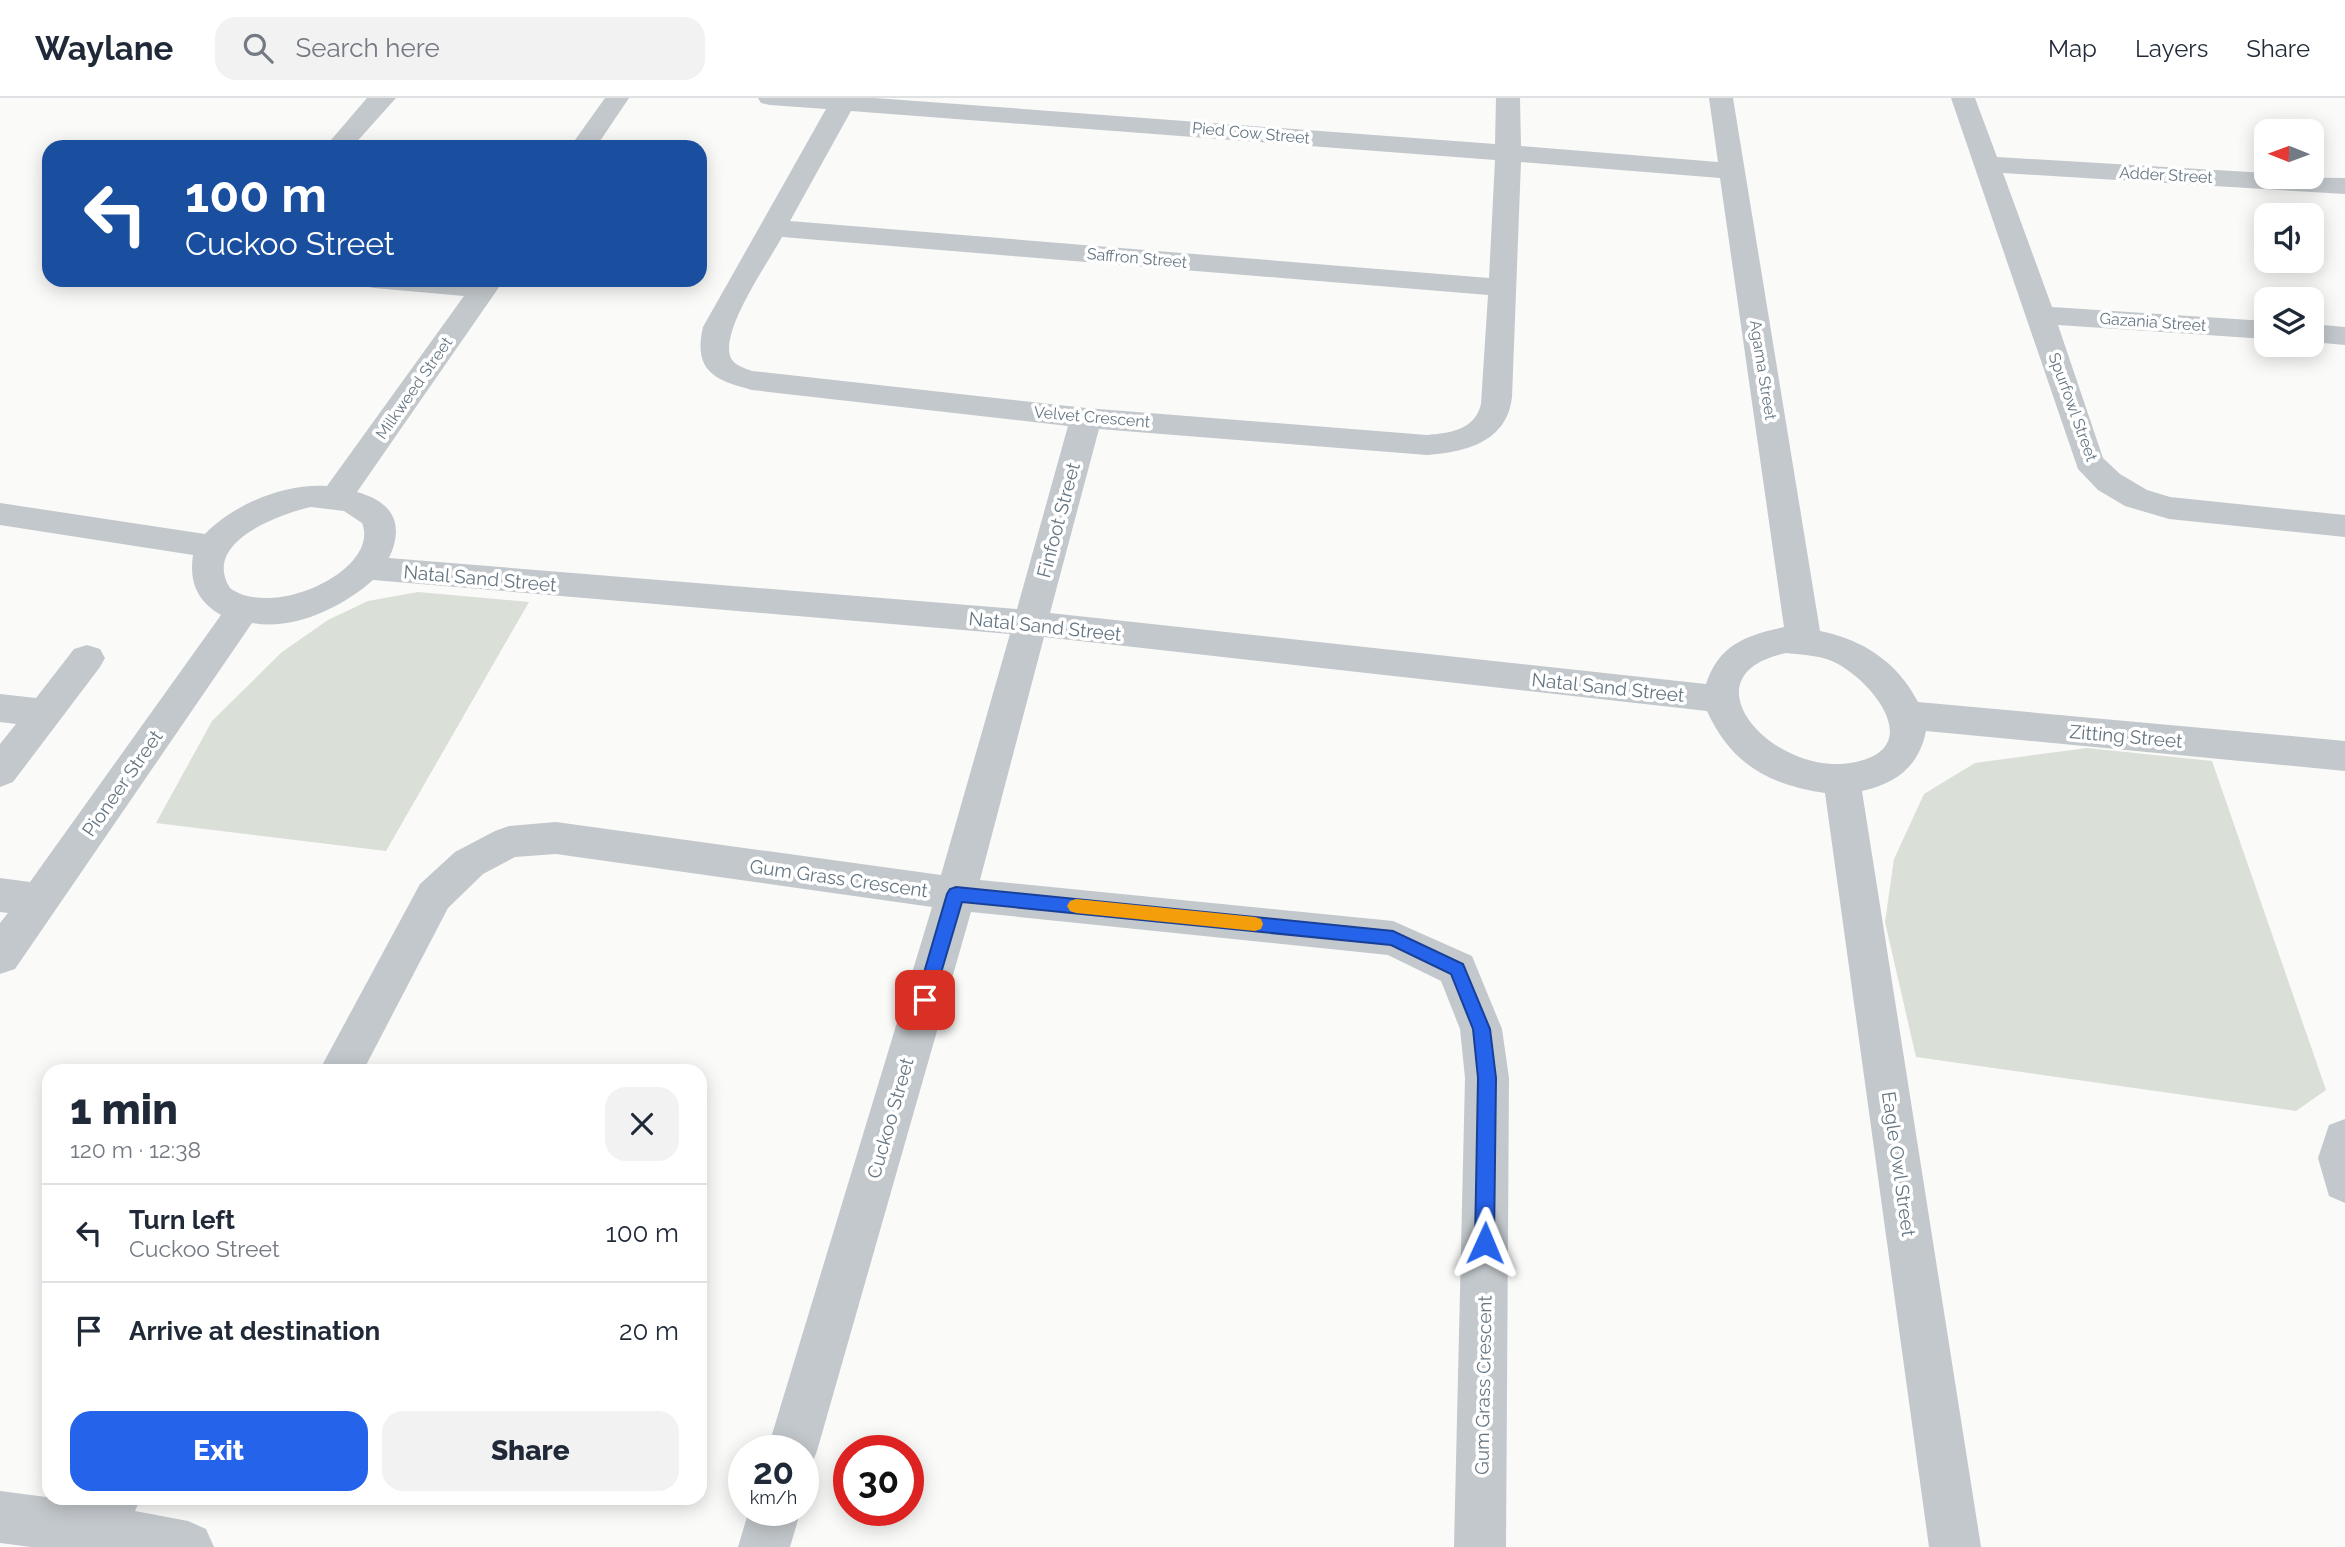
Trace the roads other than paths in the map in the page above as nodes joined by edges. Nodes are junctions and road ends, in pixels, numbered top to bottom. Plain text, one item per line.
1 (384, 98) edge
2 (617, 98) edge
3 (770, 98) edge
4 (1172, 98) edge
5 (1508, 98) edge
6 (1721, 98) edge
7 (1963, 98) edge
8 (842, 104) junction
9 (1165, 125) junction
10 (344, 140) edge
11 (588, 140) edge
12 (1509, 153) junction
13 (1988, 164) junction
14 (1732, 171) junction
15 (2345, 186) edge
16 (771, 228) junction
17 (486, 287) edge
18 (1503, 288) junction
19 (2040, 315) junction
20 (2254, 329) edge
21 (2324, 334) edge
22 (2345, 336) edge
23 (1086, 418) junction
24 (337, 496) junction
25 (0, 514) edge
26 (2345, 526) edge
27 (215, 547) junction
28 (366, 568) junction
29 (244, 609) junction
30 (1030, 623) junction
31 (1804, 642) junction
32 (87, 658) dead end
33 (1721, 699) junction
34 (0, 708) edge
35 (45, 713) junction
36 (1907, 715) junction
37 (2345, 757) edge
38 (0, 772) edge
39 (1842, 780) junction
40 (956, 894) junction
41 (0, 895) edge
42 (40, 900) junction
43 (0, 956) edge
44 (345, 1064) edge
45 (2345, 1140) edge
46 (2345, 1181) edge
47 (797, 1435) edge
48 (0, 1517) edge
49 (101, 1525) edge
50 (770, 1526) edge
51 (188, 1547) edge
52 (764, 1547) edge
53 (1480, 1547) edge
54 (1955, 1547) edge

1 - 10 street
2 - 11 street
3 - 8 street, Pied Cow Street
4 - 9 street
5 - 12 street, Velvet Crescent
6 - 14 street, Agama Street
7 - 13 street, Spurfowl Street
8 - 9 street, Pied Cow Street
8 - 16 street, Velvet Crescent
9 - 12 street, Pied Cow Street
12 - 14 street, Pied Cow Street
12 - 18 street, Velvet Crescent
13 - 15 street, Adder Street
13 - 19 street, Spurfowl Street
14 - 31 street, Agama Street
16 - 18 street, Saffron Street
16 - 23 street, Velvet Crescent
17 - 24 street, Milkweed Street
18 - 23 street, Velvet Crescent
19 - 20 street, Gazania Street
19 - 26 street, Spurfowl Street
21 - 22 street
23 - 30 street, Finfoot Street
24 - 27 street
24 - 28 street
25 - 27 street
27 - 29 street
28 - 29 street
28 - 30 street, Natal Sand Street
29 - 42 street, Pioneer Street
30 - 33 street, Natal Sand Street
30 - 40 street, Cuckoo Street
31 - 33 street
31 - 36 street
32 - 35 street
33 - 39 street
34 - 35 street
35 - 38 street
36 - 37 street, Zitting Street
36 - 39 street
39 - 54 street, Eagle Owl Street
40 - 44 street, Gum Grass Crescent
40 - 47 street, Cuckoo Street
40 - 53 street, Gum Grass Crescent
41 - 42 street
42 - 43 street, Pioneer Street
45 - 46 street
48 - 49 street
49 - 51 street
50 - 52 street

